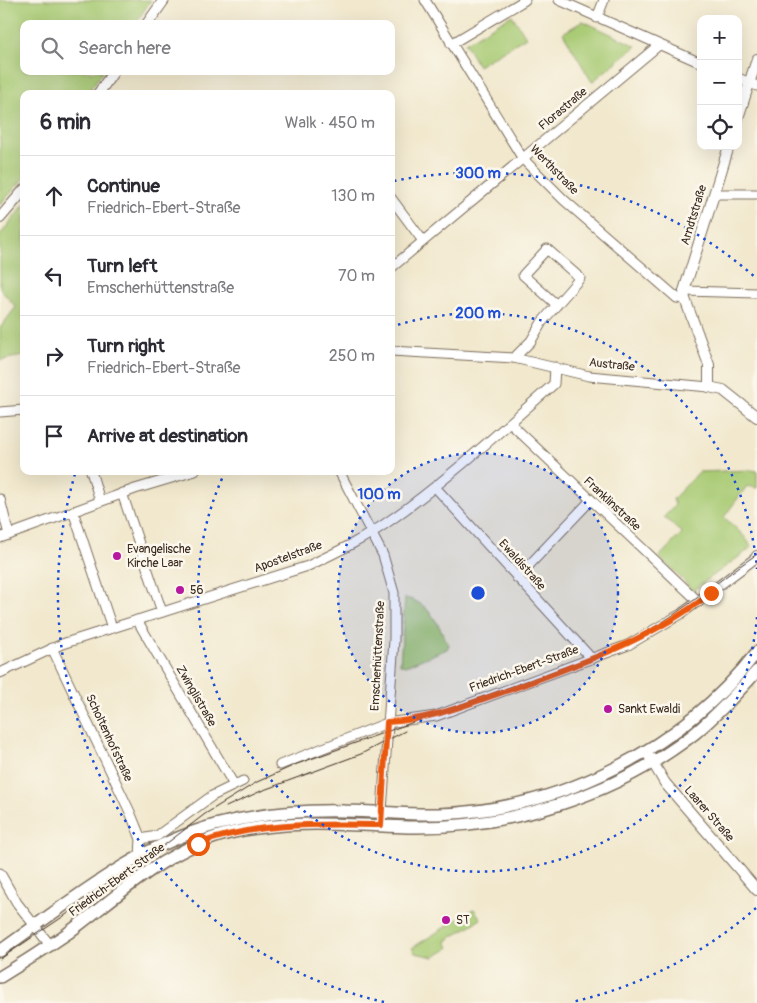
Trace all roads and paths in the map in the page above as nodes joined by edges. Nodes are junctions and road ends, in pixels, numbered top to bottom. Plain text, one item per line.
1 (164, 0) edge
2 (425, 0) edge
3 (525, 0) edge
4 (559, 0) edge
5 (604, 0) edge
6 (597, 18) junction
7 (150, 20) edge
8 (451, 44) junction
9 (659, 45) junction
10 (757, 59) edge
11 (697, 61) edge
12 (111, 75) edge
13 (753, 84) edge
14 (101, 90) edge
15 (742, 109) edge
16 (728, 150) edge
17 (523, 159) junction
18 (714, 194) junction
19 (757, 194) edge
20 (20, 195) edge
21 (395, 203) edge
22 (0, 218) edge
23 (423, 241) junction
24 (395, 265) edge
25 (757, 293) edge
26 (685, 295) junction
27 (557, 305) junction
28 (395, 351) edge
29 (514, 358) junction
30 (555, 367) junction
31 (710, 387) junction
32 (20, 410) edge
33 (0, 412) edge
34 (757, 416) edge
35 (510, 422) junction
36 (92, 475) edge
37 (182, 475) edge
38 (341, 475) edge
39 (435, 487) junction
40 (122, 493) junction
41 (0, 499) edge
42 (100, 501) junction
43 (590, 501) junction
44 (73, 511) junction
45 (372, 532) junction
46 (4, 536) edge
47 (757, 557) edge
48 (516, 578) junction
49 (699, 602) junction
50 (162, 612) junction
51 (137, 620) junction
52 (112, 628) junction
53 (52, 648) junction
54 (757, 652) edge
55 (592, 659) junction
56 (757, 671) edge
57 (0, 673) edge
58 (387, 722) junction
59 (646, 751) junction
60 (652, 762) junction
61 (280, 764) dead end
62 (238, 783) joint
63 (381, 812) junction
64 (381, 825) junction
65 (141, 839) junction
66 (140, 856) junction
67 (0, 874) edge
68 (757, 890) edge
69 (35, 926) junction
70 (50, 945) junction
71 (0, 951) edge
72 (0, 977) edge

1 - 7 street
2 - 8 street, Werthstraße
3 - 8 street
4 - 6 street
5 - 6 street
6 - 9 street
8 - 17 street, Werthstraße
9 - 11 street
9 - 17 street, Florastraße
10 - 13 street
12 - 14 street
13 - 15 street
16 - 18 street, Arndtstraße
17 - 23 street, Florastraße
17 - 26 street, Werthstraße
18 - 19 street
18 - 26 street, Arndtstraße
20 - 22 street
21 - 23 street
23 - 24 street, Florastraße
25 - 26 street
26 - 31 street
27 - 27 street
27 - 29 street
28 - 29 street, Austraße
29 - 30 street, Austraße
30 - 31 street, Austraße
30 - 35 street, Apostelstraße
31 - 34 street
32 - 33 street
35 - 39 street, Apostelstraße
35 - 43 street, Franklinstraße
36 - 42 street
37 - 40 street
38 - 45 street, Emscherhüttenstraße
39 - 45 street, Apostelstraße
39 - 48 street, Ewaldistraße
40 - 42 street
40 - 50 street
41 - 46 street
42 - 44 street
43 - 48 street
43 - 49 street, Franklinstraße
44 - 46 street
44 - 52 street
45 - 50 street, Apostelstraße
45 - 58 street, Emscherhüttenstraße
47 - 49 street, Friedrich-Ebert-Straße
48 - 55 street, Ewaldistraße
49 - 55 street, Friedrich-Ebert-Straße
50 - 51 street, Apostelstraße
51 - 52 street, Apostelstraße
51 - 62 street, Zwinglistraße
52 - 53 street, Apostelstraße
53 - 57 street, Apostelstraße
53 - 65 street, Scholtenhofstraße
54 - 59 main road, Friedrich-Ebert-Straße
55 - 58 street, Friedrich-Ebert-Straße
56 - 60 main road, Friedrich-Ebert-Straße
58 - 61 street, Friedrich-Ebert-Straße
58 - 63 street, Emscherhüttenstraße
59 - 60 street, Laarer Straße
59 - 63 main road, Friedrich-Ebert-Straße
60 - 64 main road, Friedrich-Ebert-Straße
60 - 68 street, Laarer Straße
62 - 65 street, Friedrich-Ebert-Straße
63 - 64 street, Emscherhüttenstraße
63 - 66 main road, Friedrich-Ebert-Straße
64 - 70 main road, Friedrich-Ebert-Straße
65 - 66 street, Friedrich-Ebert-Straße
66 - 69 main road, Friedrich-Ebert-Straße
67 - 69 street
69 - 70 street
69 - 71 main road, Friedrich-Ebert-Straße
70 - 72 main road, Friedrich-Ebert-Straße

